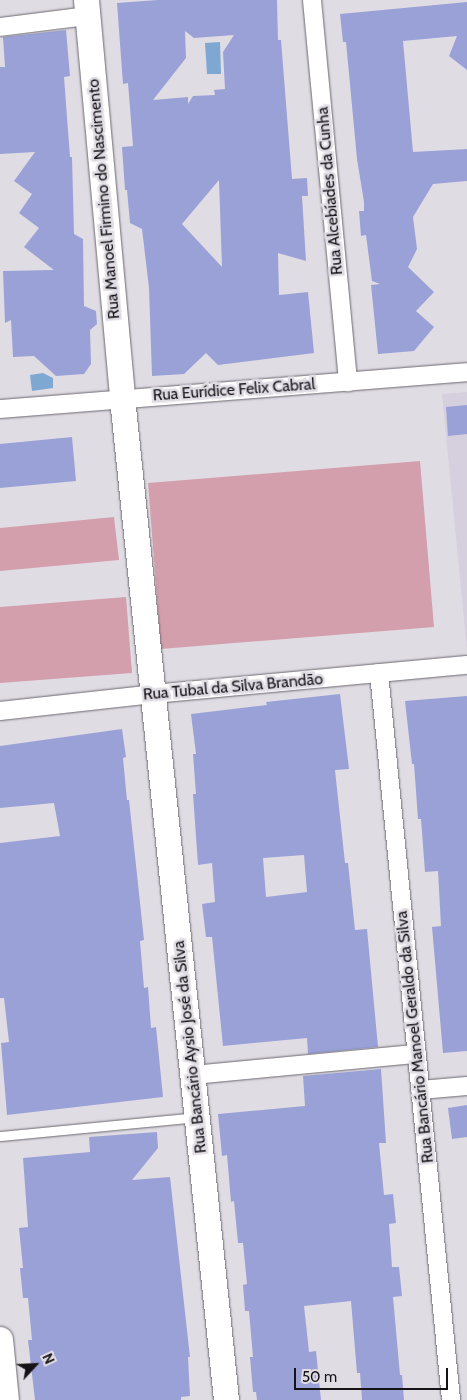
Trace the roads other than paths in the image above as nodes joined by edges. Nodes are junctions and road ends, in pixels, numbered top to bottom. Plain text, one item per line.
1 (312, 0) edge
2 (86, 8) edge
3 (0, 27) edge
4 (467, 372) edge
5 (348, 382) junction
6 (122, 398) junction
7 (0, 409) edge
8 (467, 665) edge
9 (379, 673) junction
10 (153, 694) junction
11 (0, 711) edge
12 (417, 1054) junction
13 (193, 1075) junction
14 (467, 1086) edge
15 (420, 1090) junction
16 (197, 1117) junction
17 (0, 1136) edge
18 (0, 1339) edge
19 (6, 1400) edge
20 (226, 1400) edge
21 (451, 1400) edge

1 - 5 street, Rua Alcebíades da Cunha
2 - 3 street
2 - 6 street, Rua Manoel Firmino do Nascimento
4 - 5 street, Rua Eurídice Felix Cabral
5 - 6 street, Rua Eurídice Felix Cabral
6 - 7 street, Rua Eurídice Felix Cabral
6 - 10 street, Rua Manoel Firmino do Nascimento
8 - 9 street, Rua Tubal da Silva Brandão
9 - 10 street, Rua Tubal da Silva Brandão
9 - 12 street, Rua Bancário Manoel Geraldo da Silva
10 - 11 street, Rua Tubal da Silva Brandão
10 - 13 street, Rua Bancário Aysio José da Silva
12 - 13 street
12 - 15 street, Rua Bancário Manoel Geraldo da Silva
13 - 16 street, Rua Bancário Aysio José da Silva
14 - 15 street
15 - 21 street, Rua Bancário Manoel Geraldo da Silva
16 - 17 lane
16 - 20 street, Rua Bancário Aysio José da Silva
18 - 19 street

